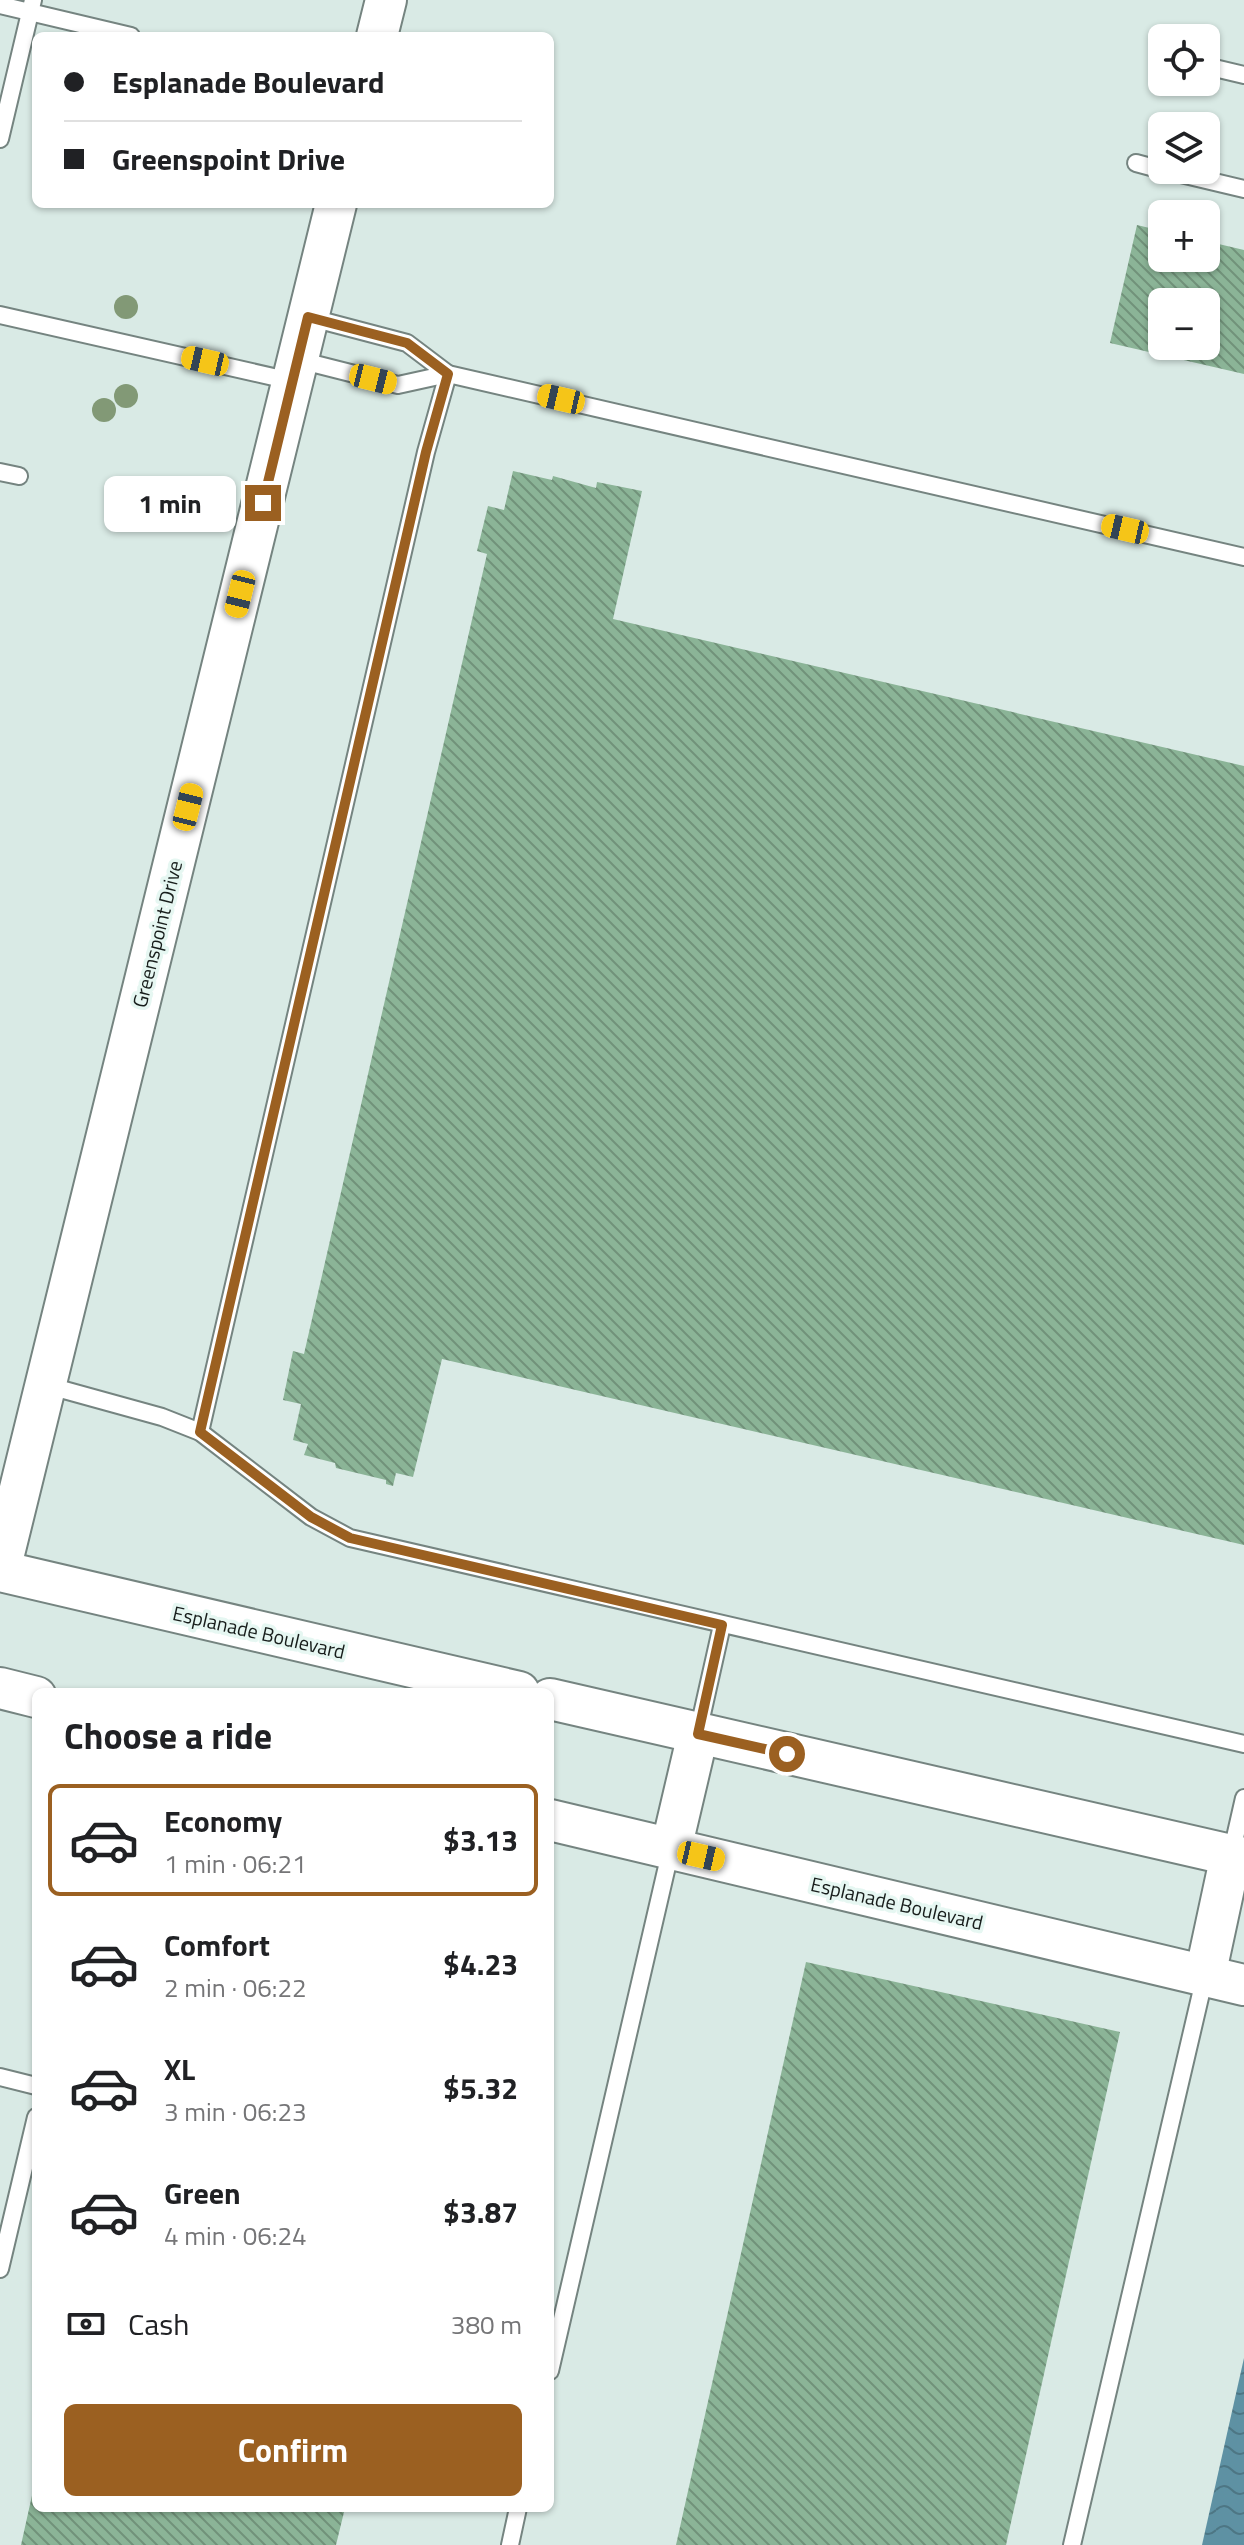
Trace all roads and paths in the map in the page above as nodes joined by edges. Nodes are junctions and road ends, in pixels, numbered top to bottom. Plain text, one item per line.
1 (386, 0) edge
2 (0, 5) edge
3 (31, 6) edge
4 (118, 32) edge
5 (378, 32) edge
6 (1220, 69) edge
7 (1244, 75) edge
8 (0, 139) edge
9 (1136, 163) dead end
10 (1148, 166) edge
11 (1220, 183) edge
12 (1244, 189) edge
13 (335, 208) edge
14 (0, 315) edge
15 (308, 317) junction
16 (295, 370) junction
17 (448, 374) junction
18 (0, 472) edge
19 (19, 476) dead end
20 (1244, 557) edge
21 (46, 1385) junction
22 (200, 1432) junction
23 (0, 1570) edge
24 (722, 1625) junction
25 (0, 1688) edge
26 (502, 1688) edge
27 (32, 1696) edge
28 (554, 1700) edge
29 (698, 1734) junction
30 (1244, 1744) edge
31 (1244, 1798) edge
32 (554, 1821) edge
33 (671, 1849) junction
34 (1238, 1856) edge
35 (1205, 1976) junction
36 (1244, 1985) edge
37 (0, 2077) edge
38 (32, 2085) edge
39 (32, 2134) edge
40 (0, 2269) edge
41 (554, 2354) edge
42 (517, 2512) edge
43 (510, 2545) edge
44 (1072, 2545) edge

1 - 5 street
2 - 3 lane
3 - 4 lane
3 - 8 lane
6 - 7 lane
9 - 10 lane
11 - 12 lane
13 - 15 street, Greenspoint Drive
14 - 16 lane
15 - 16 street, Greenspoint Drive
15 - 17 lane
16 - 17 lane
16 - 21 street, Greenspoint Drive
17 - 20 lane
17 - 22 lane
18 - 19 lane
21 - 22 lane
21 - 23 street, Greenspoint Drive
22 - 24 lane
23 - 26 street, Esplanade Boulevard
24 - 29 lane
24 - 30 lane
25 - 27 street
28 - 29 street
29 - 33 street
29 - 34 street
31 - 34 lane
32 - 33 street, Esplanade Boulevard
33 - 35 street, Esplanade Boulevard
33 - 41 lane
34 - 35 street
35 - 36 street, Esplanade Boulevard
35 - 44 lane
37 - 38 lane
39 - 40 lane
42 - 43 lane

